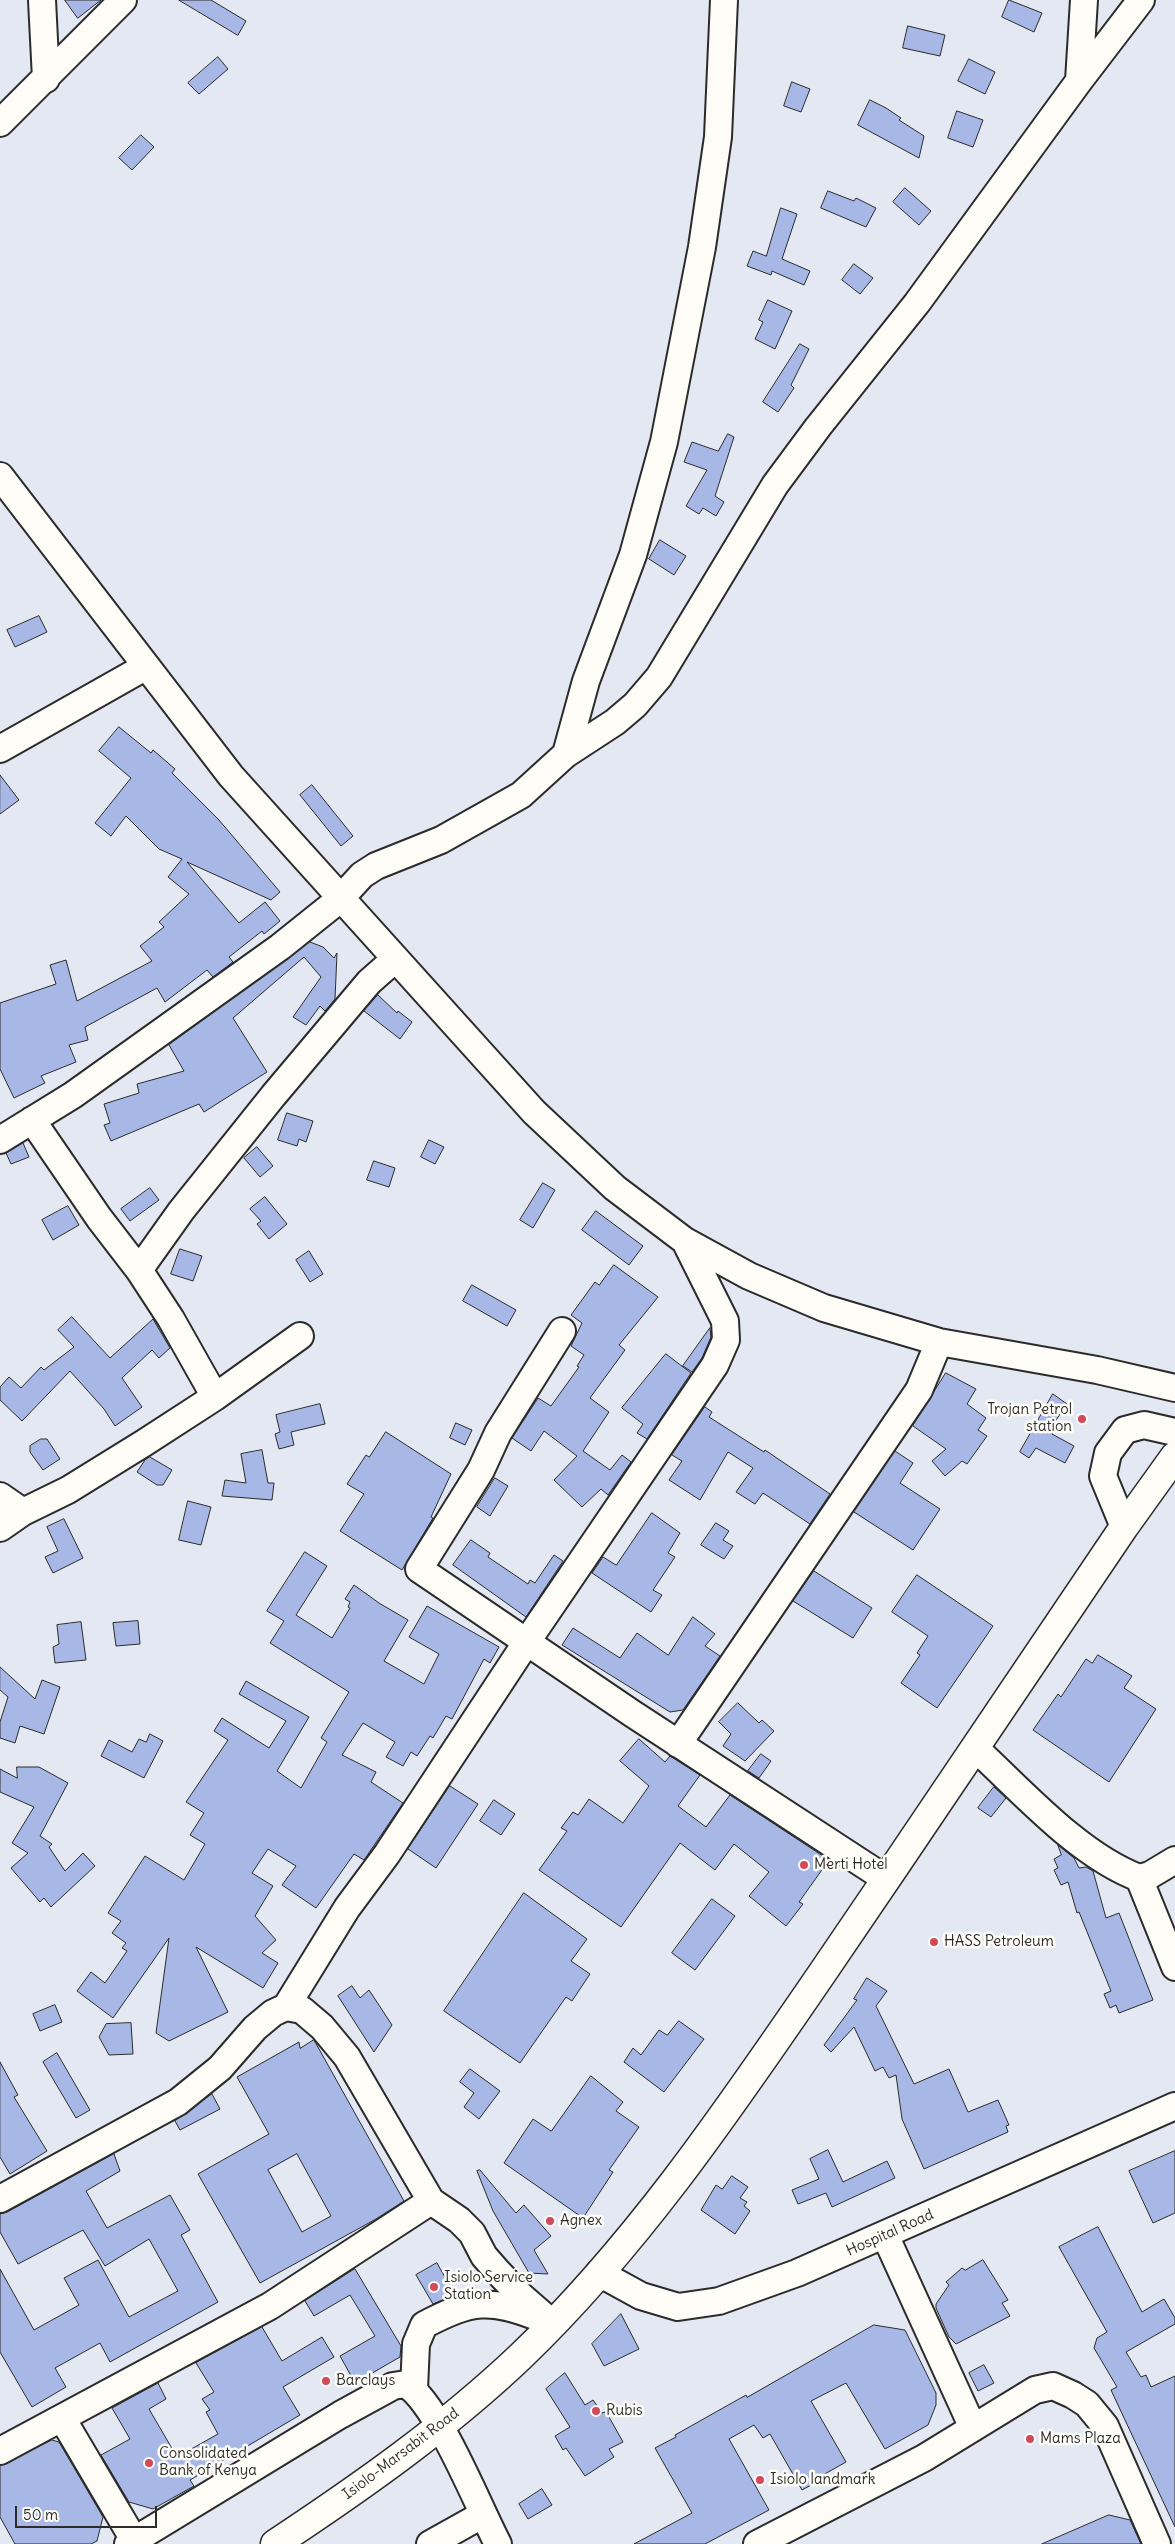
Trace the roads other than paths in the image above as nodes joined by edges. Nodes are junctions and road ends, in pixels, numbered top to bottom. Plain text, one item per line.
1 (42, 0) edge
2 (123, 0) edge
3 (724, 0) edge
4 (1084, 0) edge
5 (1141, 0) edge
6 (46, 79) junction
7 (1079, 81) junction
8 (0, 123) edge
9 (0, 476) edge
10 (144, 667) junction
11 (0, 749) edge
12 (566, 754) junction
13 (340, 899) junction
14 (394, 960) junction
15 (32, 1120) junction
16 (0, 1140) edge
17 (684, 1240) junction
18 (139, 1270) junction
19 (562, 1331) dead end
20 (300, 1336) dead end
21 (939, 1342) junction
22 (1175, 1388) edge
23 (215, 1397) junction
24 (1175, 1432) edge
25 (1175, 1456) edge
26 (0, 1496) edge
27 (23, 1512) junction
28 (1124, 1527) junction
29 (0, 1528) edge
30 (526, 1643) junction
31 (678, 1744) junction
32 (975, 1748) junction
33 (1175, 1860) edge
34 (1139, 1878) junction
35 (886, 1879) junction
36 (1175, 1967) edge
37 (286, 2007) junction
38 (1175, 2106) edge
39 (0, 2199) edge
40 (431, 2201) junction
41 (885, 2235) junction
42 (599, 2273) junction
43 (552, 2323) junction
44 (414, 2390) junction
45 (62, 2418) junction
46 (440, 2428) junction
47 (973, 2428) junction
48 (0, 2451) edge
49 (482, 2515) junction
50 (162, 2535) edge
51 (131, 2542) edge
52 (767, 2542) edge
53 (275, 2544) edge
54 (430, 2544) edge
55 (498, 2544) edge
56 (1157, 2544) edge

1 - 6 street
2 - 6 street
3 - 12 street
4 - 7 street
5 - 7 street
6 - 8 street
7 - 12 street
9 - 10 street
10 - 11 street
10 - 13 street
12 - 13 street
13 - 14 street
13 - 15 street
14 - 17 street
14 - 18 street
15 - 16 street
15 - 18 street
17 - 21 street
17 - 30 street
18 - 23 street
19 - 30 street
20 - 23 street
21 - 22 street
21 - 31 street
23 - 27 street
24 - 28 street
25 - 28 highway, Isiolo-Marsabit Road
26 - 27 street
27 - 29 street
28 - 32 highway, Isiolo-Marsabit Road
30 - 31 street
30 - 37 street
31 - 35 street
32 - 34 street
32 - 35 highway, Isiolo-Marsabit Road
33 - 34 street
34 - 36 street
35 - 42 highway, Isiolo-Marsabit Road
37 - 39 street
37 - 40 street
38 - 41 street, Hospital Road
40 - 43 street
40 - 45 street
41 - 42 street, Hospital Road
41 - 47 street
42 - 43 highway, Isiolo-Marsabit Road
43 - 44 street
43 - 46 highway, Isiolo-Marsabit Road
44 - 46 street
44 - 50 street
45 - 48 street
45 - 51 street
46 - 49 street
46 - 53 highway, Isiolo-Marsabit Road
47 - 52 street
47 - 56 street
49 - 54 street
49 - 55 street
50 - 51 street

